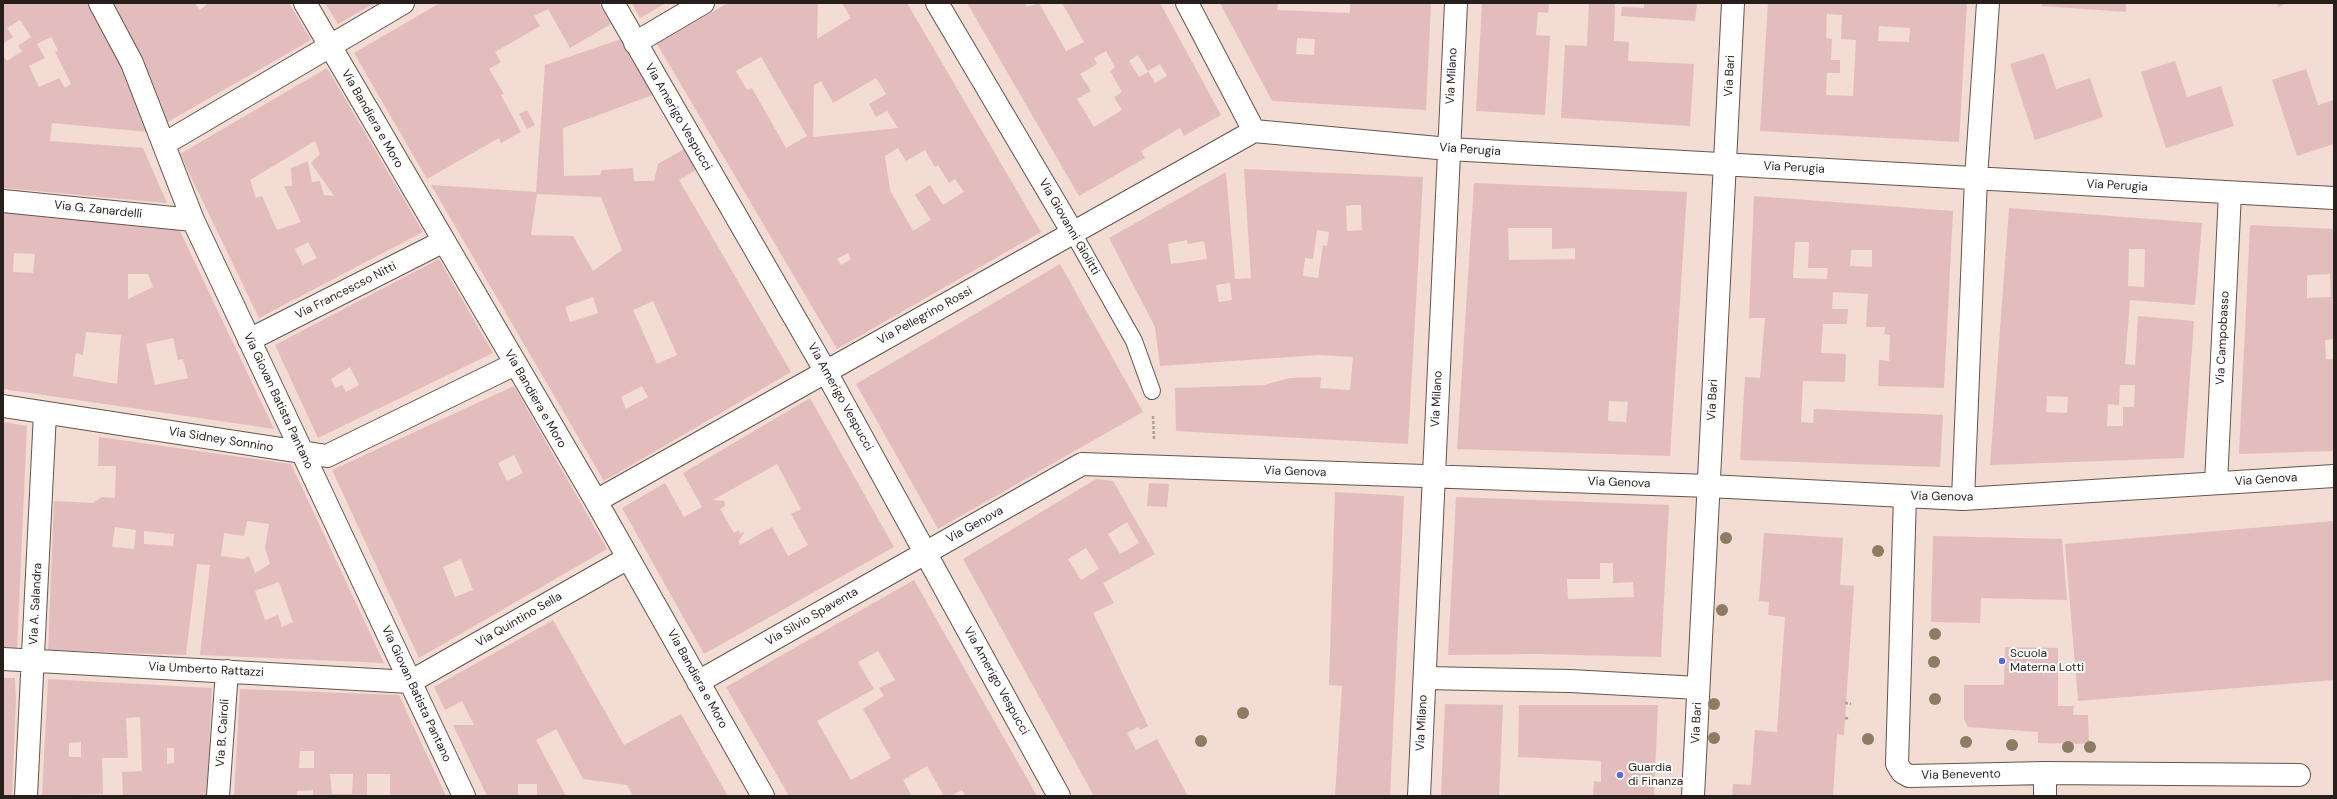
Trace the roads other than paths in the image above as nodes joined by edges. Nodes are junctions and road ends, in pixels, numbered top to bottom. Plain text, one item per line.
1 (100, 3) edge
2 (305, 3) edge
3 (403, 3) edge
4 (613, 3) edge
5 (703, 3) edge
6 (937, 3) edge
7 (1187, 3) edge
8 (1456, 3) edge
9 (1733, 3) edge
10 (1988, 3) edge
11 (635, 43) junction
12 (330, 46) junction
13 (1254, 131) junction
14 (164, 144) junction
15 (1448, 149) junction
16 (1725, 164) junction
17 (1976, 178) junction
18 (2230, 193) junction
19 (2334, 198) edge
20 (3, 201) edge
21 (193, 220) junction
22 (1073, 233) junction
23 (444, 241) junction
24 (249, 340) junction
25 (515, 364) junction
26 (826, 372) junction
27 (1152, 391) road end
28 (3, 406) edge
29 (45, 413) junction
30 (302, 452) junction
31 (2334, 476) edge
32 (1434, 477) junction
33 (2216, 483) junction
34 (1709, 486) junction
35 (1905, 496) junction
36 (1963, 499) junction
37 (596, 501) junction
38 (926, 552) junction
39 (628, 558) junction
40 (3, 659) edge
41 (33, 660) junction
42 (227, 671) junction
43 (1424, 678) junction
44 (410, 682) junction
45 (698, 682) junction
46 (1698, 688) junction
47 (2045, 773) junction
48 (2299, 775) dead end
49 (26, 796) edge
50 (218, 796) edge
51 (464, 796) edge
52 (763, 796) edge
53 (1059, 796) edge
54 (1419, 796) edge
55 (1693, 796) edge
56 (2045, 796) edge

1 - 14 street, Via Giovan Batista Pantano
2 - 12 street, Via Bandiera e Moro
3 - 12 street
4 - 11 street, Via Amerigo Vespucci
5 - 11 street
6 - 22 street, Via Giovanni Giolitti
7 - 13 street
8 - 15 street, Via Milano
9 - 16 street, Via Bari
10 - 17 street
11 - 26 street, Via Amerigo Vespucci
12 - 14 street
12 - 23 street, Via Bandiera e Moro
13 - 15 street, Via Perugia
13 - 22 street, Via Pellegrino Rossi
14 - 21 street, Via Giovan Batista Pantano
15 - 16 street, Via Perugia
15 - 32 street, Via Milano
16 - 17 street, Via Perugia
16 - 34 street, Via Bari
17 - 18 street, Via Perugia
17 - 36 street
18 - 19 street, Via Perugia
18 - 33 street, Via Campobasso
20 - 21 street, Via G. Zanardelli
21 - 24 street, Via Giovan Batista Pantano
22 - 26 street, Via Pellegrino Rossi
22 - 27 lane, Via Giovanni Giolitti
23 - 24 street, Via Francescso Nitti
23 - 25 street, Via Bandiera e Moro
24 - 30 street, Via Giovan Batista Pantano
25 - 30 street, Via Sidney Sonnino
25 - 37 street, Via Bandiera e Moro
26 - 37 street, Via Pellegrino Rossi
26 - 38 street, Via Amerigo Vespucci
28 - 29 street, Via Sidney Sonnino
29 - 30 street, Via Sidney Sonnino
29 - 41 street, Via A. Salandra
30 - 44 street, Via Giovan Batista Pantano
31 - 33 street, Via Genova
32 - 34 street, Via Genova
32 - 38 street, Via Genova
32 - 43 street, Via Milano
33 - 36 street, Via Genova
34 - 35 street, Via Genova
34 - 46 street, Via Bari
35 - 36 street, Via Genova
35 - 47 street, Via Benevento
37 - 39 street, Via Bandiera e Moro
38 - 45 street, Via Silvio Spaventa
38 - 53 street, Via Amerigo Vespucci
39 - 44 street, Via Quintino Sella
39 - 45 street, Via Bandiera e Moro
40 - 41 street, Via Umberto Rattazzi
41 - 42 street, Via Umberto Rattazzi
41 - 49 street, Via A. Salandra
42 - 44 street, Via Umberto Rattazzi
42 - 50 street, Via B. Cairoli
43 - 46 street
43 - 54 street, Via Milano
44 - 51 street, Via Giovan Batista Pantano
45 - 52 street, Via Bandiera e Moro
46 - 55 street, Via Bari
47 - 48 street, Via Benevento
47 - 56 street

